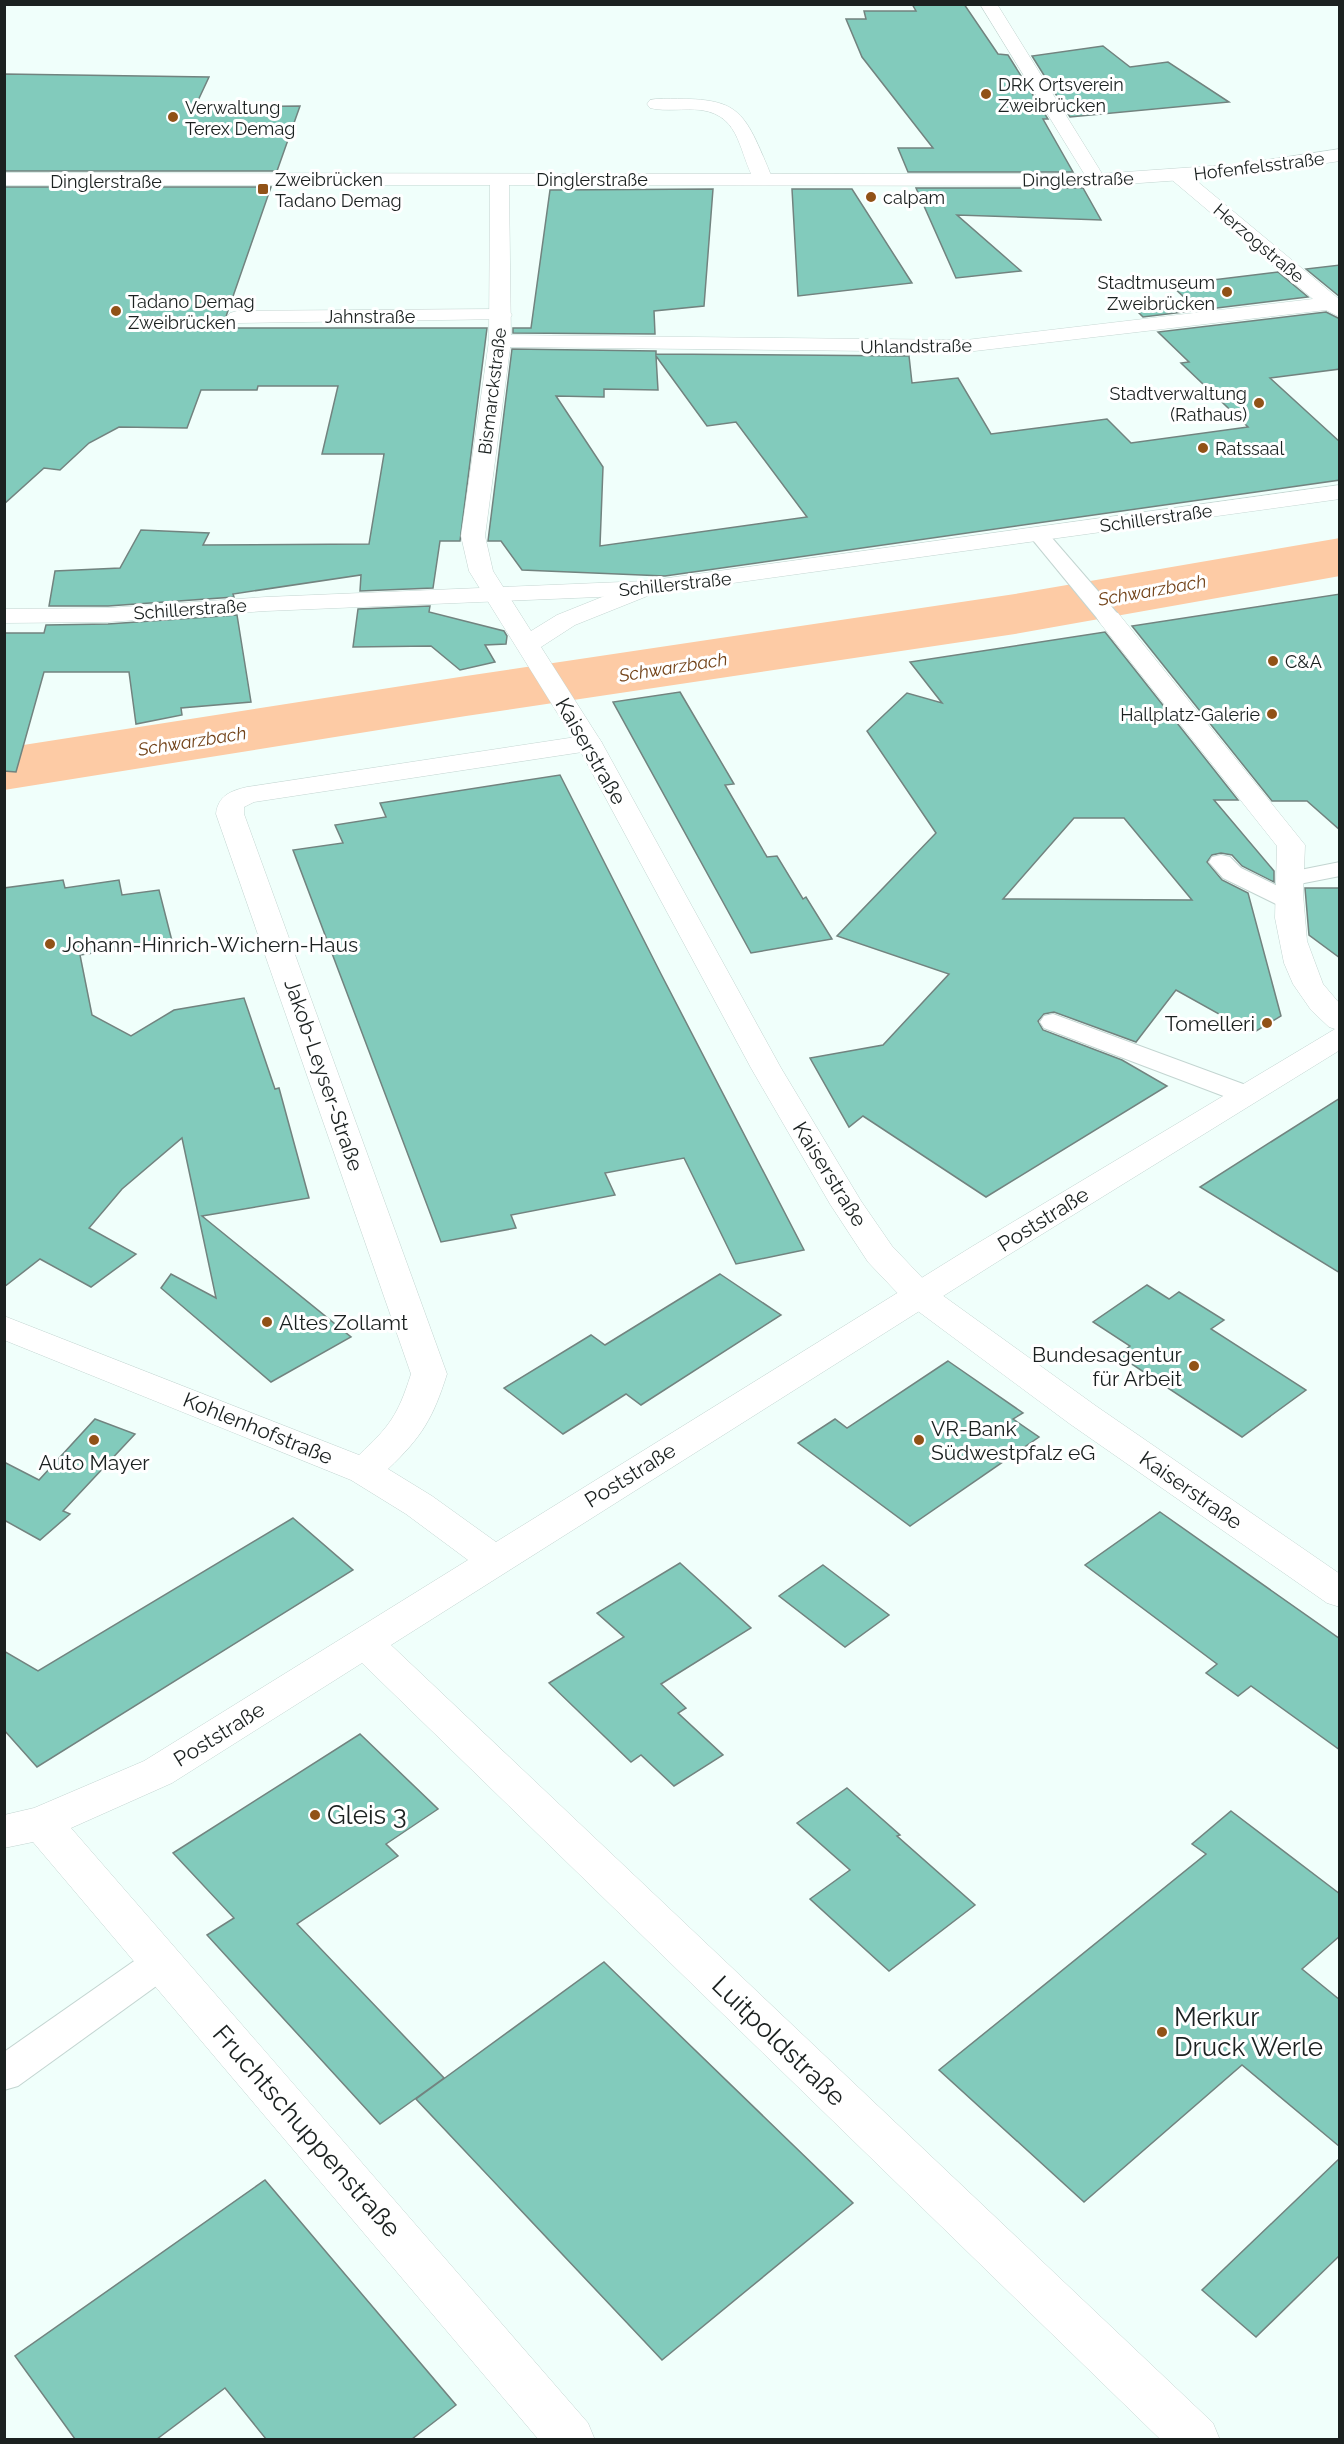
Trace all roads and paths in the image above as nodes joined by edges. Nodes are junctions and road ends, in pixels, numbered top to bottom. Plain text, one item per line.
1 (988, 4) edge
2 (656, 104) dead end
3 (1340, 155) edge
4 (1179, 176) junction
5 (4, 179) edge
6 (499, 179) junction
7 (764, 180) junction
8 (1097, 180) junction
9 (1335, 307) edge
10 (502, 315) junction
11 (237, 317) dead end
12 (500, 341) junction
13 (1340, 492) edge
14 (1039, 535) junction
15 (646, 588) junction
16 (499, 596) junction
17 (4, 616) edge
18 (1109, 618) joint
19 (530, 646) junction
20 (589, 743) junction
21 (1221, 862) dead end
22 (1340, 869) edge
23 (1288, 890) junction
24 (1053, 1022) dead end
25 (1340, 1022) edge
26 (1332, 1051) edge
27 (1244, 1094) junction
28 (919, 1295) junction
29 (4, 1327) edge
30 (364, 1471) junction
31 (494, 1560) junction
32 (1340, 1593) edge
33 (364, 1642) junction
34 (23, 1828) edge
35 (159, 1963) junction
36 (4, 2074) edge
37 (571, 2439) edge
38 (1196, 2439) edge

1 - 8 street
2 - 7 street
3 - 4 street, Hofenfelsstraße
4 - 8 street, Dinglerstraße
4 - 9 street, Herzogstraße
5 - 6 street, Dinglerstraße
6 - 7 street, Dinglerstraße
6 - 10 street, Bismarckstraße
7 - 8 street, Dinglerstraße
9 - 12 street, Uhlandstraße
10 - 11 street, Jahnstraße
10 - 12 street, Bismarckstraße
12 - 16 street, Bismarckstraße
13 - 14 street, Schillerstraße
14 - 15 street, Schillerstraße
14 - 18 lane
15 - 16 street, Schillerstraße
15 - 19 street
16 - 17 street, Schillerstraße
16 - 19 street, Kaiserstraße
18 - 23 street
19 - 20 street, Kaiserstraße
20 - 28 street, Kaiserstraße
20 - 30 street, Jakob-Leyser-Straße
21 - 23 lane
22 - 23 lane
23 - 25 street
24 - 27 lane
26 - 27 street, Poststraße
27 - 28 street, Poststraße
28 - 31 street, Poststraße
28 - 32 street, Kaiserstraße
29 - 30 street, Kohlenhofstraße
30 - 31 street, Kohlenhofstraße
31 - 33 street, Poststraße
33 - 34 street, Poststraße
33 - 38 street, Luitpoldstraße
34 - 35 street, Fruchtschuppenstraße
35 - 36 lane
35 - 37 street, Fruchtschuppenstraße

